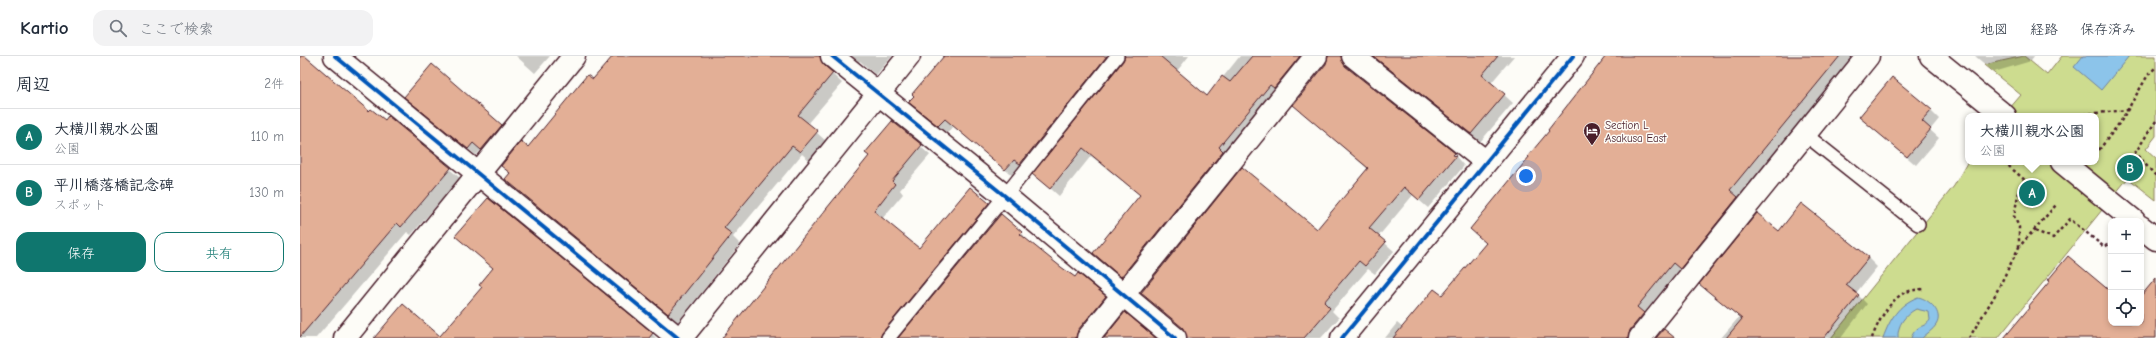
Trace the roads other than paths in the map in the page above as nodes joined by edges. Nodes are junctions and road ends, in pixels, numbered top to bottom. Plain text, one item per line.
1 (335, 56) edge
2 (574, 56) edge
3 (832, 56) edge
4 (909, 56) edge
5 (1117, 56) edge
6 (1316, 56) edge
7 (1353, 56) edge
8 (1573, 56) edge
9 (1868, 56) edge
10 (1931, 56) edge
11 (879, 96) junction
12 (2001, 113) edge
13 (1806, 135) junction
14 (1486, 162) junction
15 (2066, 165) edge
16 (478, 175) junction
17 (1006, 196) junction
18 (2130, 218) edge
19 (1918, 224) dead end
20 (2144, 229) edge
21 (2156, 239) edge
22 (1123, 295) junction
23 (345, 338) edge
24 (678, 338) edge
25 (681, 338) edge
26 (888, 338) edge
27 (1088, 338) edge
28 (1175, 338) edge
29 (1342, 338) edge
30 (1640, 338) edge

1 - 16 street
2 - 16 street
3 - 11 street
4 - 11 street
5 - 17 lane
6 - 22 street
7 - 14 street
8 - 14 street
9 - 13 street
10 - 12 street
11 - 17 street
11 - 25 street
13 - 19 lane
13 - 30 street
14 - 29 street
15 - 18 street
16 - 23 street
16 - 24 street
17 - 22 street
17 - 26 lane
20 - 21 street
22 - 27 street
22 - 28 street

